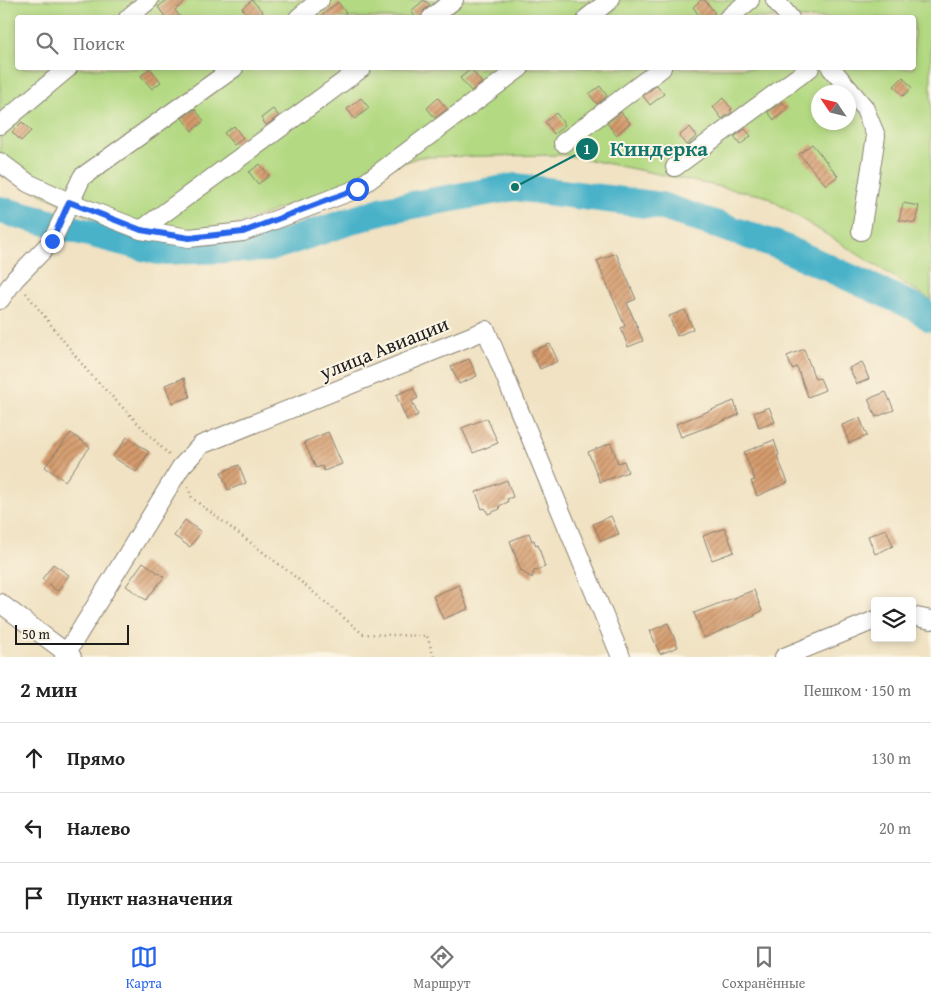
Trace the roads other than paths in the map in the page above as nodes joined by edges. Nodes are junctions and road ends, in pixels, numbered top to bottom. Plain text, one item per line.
1 (149, 0) edge
2 (320, 0) edge
3 (454, 0) edge
4 (610, 0) edge
5 (750, 0) edge
6 (775, 0) edge
7 (132, 15) edge
8 (302, 15) edge
9 (435, 15) edge
10 (591, 15) edge
11 (732, 15) edge
12 (788, 15) edge
13 (66, 70) edge
14 (231, 70) edge
15 (359, 70) edge
16 (517, 70) edge
17 (659, 70) edge
18 (807, 70) edge
19 (833, 70) edge
20 (0, 125) edge
21 (563, 143) dead end
22 (0, 162) edge
23 (674, 167) dead end
24 (66, 208) junction
25 (141, 230) junction
26 (861, 231) dead end
27 (0, 300) edge
28 (0, 603) edge
29 (916, 617) edge
30 (931, 620) edge
31 (871, 622) edge
32 (68, 656) edge
33 (622, 657) edge
34 (784, 657) edge

1 - 7 street
2 - 8 street
3 - 9 street
4 - 10 street
5 - 11 street
6 - 12 street
13 - 20 street
14 - 24 street
15 - 25 street
16 - 25 street
17 - 21 street
18 - 23 street
19 - 26 street
22 - 24 street
24 - 25 street
24 - 27 street
28 - 32 street
29 - 30 street
31 - 34 street
32 - 33 street, улица Авиации

